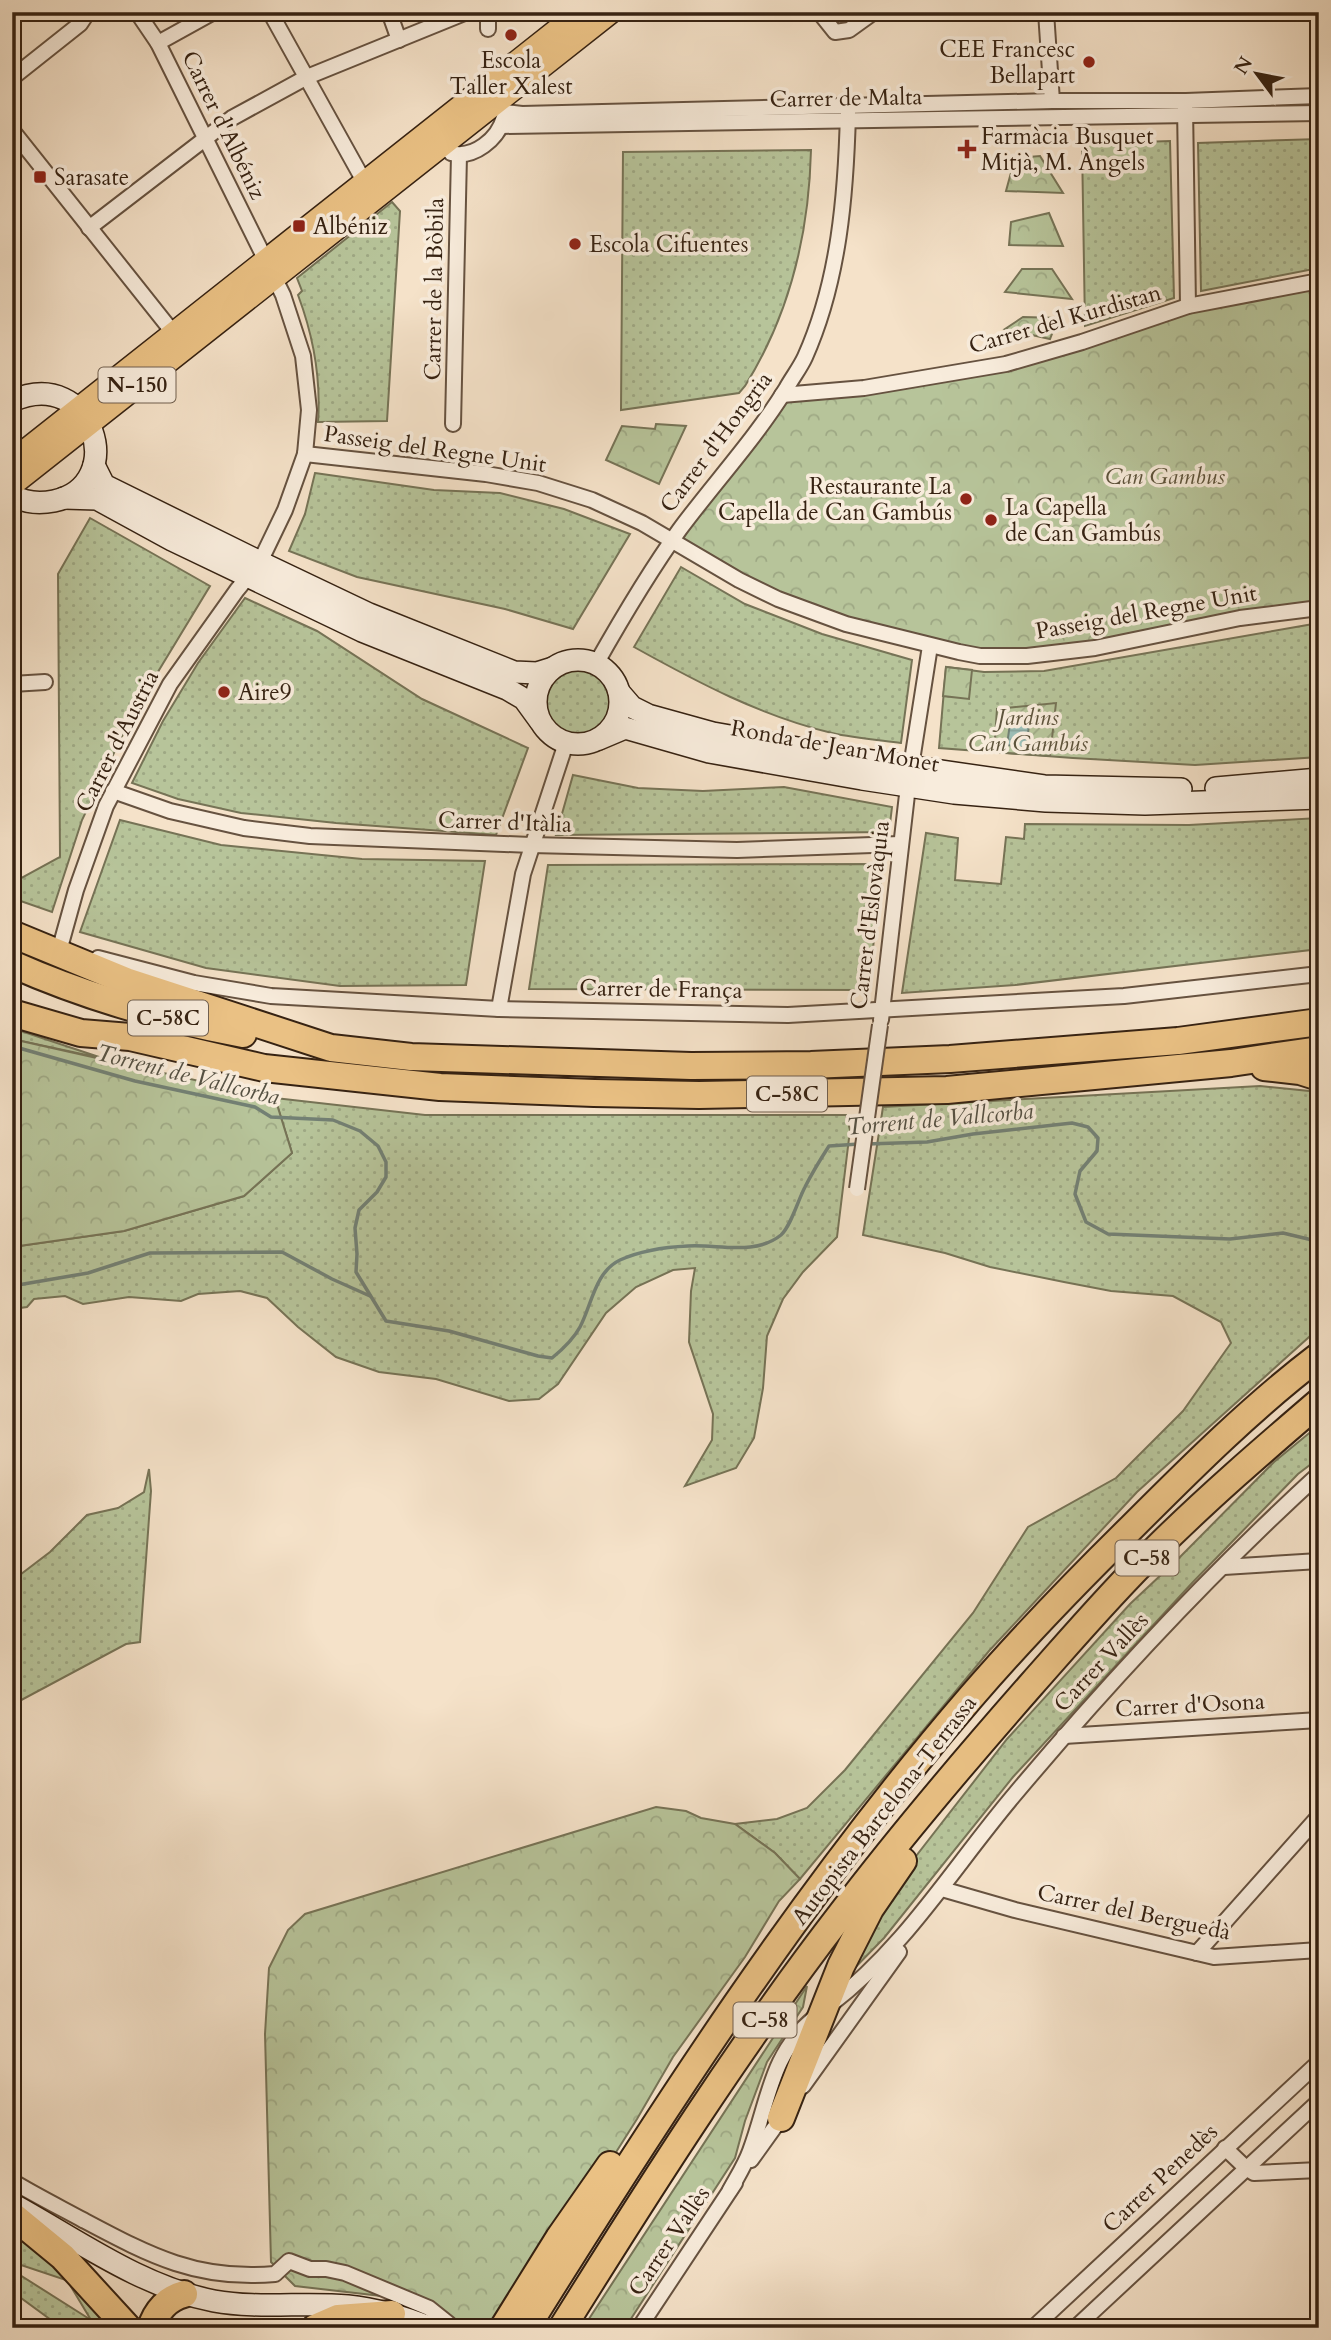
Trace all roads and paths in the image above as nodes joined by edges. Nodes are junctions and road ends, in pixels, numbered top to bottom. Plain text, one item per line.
1 (88, 12) edge
2 (137, 12) edge
3 (214, 12) edge
4 (270, 12) edge
5 (389, 12) edge
6 (467, 12) edge
7 (488, 12) edge
8 (581, 12) edge
9 (610, 12) edge
10 (819, 12) edge
11 (874, 12) edge
12 (1046, 12) edge
13 (488, 29) dead end
14 (399, 40) junction
15 (158, 43) junction
16 (307, 77) junction
17 (12, 78) edge
18 (1319, 96) edge
19 (1052, 101) junction
20 (498, 106) junction
21 (1185, 108) junction
22 (1319, 113) edge
23 (848, 114) junction
24 (12, 130) edge
25 (205, 137) junction
26 (446, 142) junction
27 (365, 183) junction
28 (89, 228) junction
29 (270, 269) junction
30 (1319, 281) edge
31 (1188, 306) junction
32 (179, 340) junction
33 (782, 395) junction
34 (12, 401) edge
35 (84, 415) junction
36 (453, 424) dead end
37 (305, 454) junction
38 (12, 462) edge
39 (94, 465) junction
40 (14, 497) edge
41 (64, 498) junction
42 (672, 541) junction
43 (254, 570) junction
44 (1319, 608) edge
45 (930, 646) junction
46 (596, 664) junction
47 (553, 668) junction
48 (45, 682) dead end
49 (12, 684) edge
50 (619, 692) junction
51 (540, 721) junction
52 (599, 738) junction
53 (566, 743) junction
54 (909, 776) junction
55 (1319, 779) edge
56 (113, 791) junction
57 (1319, 798) edge
58 (900, 844) junction
59 (531, 845) junction
60 (12, 922) edge
61 (12, 934) edge
62 (61, 944) junction
63 (12, 964) edge
64 (1319, 974) edge
65 (12, 994) edge
66 (499, 1009) junction
67 (12, 1013) edge
68 (881, 1018) junction
69 (1319, 1022) edge
70 (130, 1037) junction
71 (331, 1048) junction
72 (1319, 1050) edge
73 (1231, 1063) junction
74 (1319, 1077) edge
75 (857, 1189) dead end
76 (1319, 1348) edge
77 (1319, 1356) edge
78 (1289, 1378) junction
79 (1319, 1402) edge
80 (1319, 1474) edge
81 (1319, 1561) edge
82 (1224, 1567) junction
83 (1319, 1720) edge
84 (991, 1730) junction
85 (1065, 1736) junction
86 (1319, 1816) edge
87 (938, 1893) junction
88 (1319, 1950) edge
89 (1197, 1952) junction
90 (823, 2010) junction
91 (716, 2033) junction
92 (1319, 2062) edge
93 (1319, 2101) edge
94 (781, 2118) junction
95 (1225, 2148) junction
96 (1246, 2168) junction
97 (1319, 2170) edge
98 (12, 2181) edge
99 (730, 2190) junction
100 (12, 2204) edge
101 (12, 2216) edge
102 (184, 2294) junction
103 (392, 2314) junction
104 (642, 2324) edge
105 (128, 2328) edge
106 (151, 2328) edge
107 (315, 2328) edge
108 (431, 2328) edge
109 (449, 2328) edge
110 (503, 2328) edge
111 (526, 2328) edge
112 (562, 2328) edge
113 (1033, 2328) edge
114 (1075, 2328) edge

1 - 17 street
2 - 15 street, Carrer d'Albéniz
3 - 15 street
4 - 16 street
5 - 14 street
6 - 14 street
7 - 13 street
8 - 20 main road, N-150
9 - 20 main road, N-150
10 - 11 street
12 - 19 street
14 - 16 street
15 - 25 street, Carrer d'Albéniz
16 - 25 street
16 - 27 street
18 - 21 street, Carrer de Malta
19 - 21 street, Carrer de Malta
19 - 23 street, Carrer de Malta
20 - 23 street, Carrer de Malta
20 - 26 main road, N-150
21 - 22 street, Carrer de Malta
21 - 23 street, Carrer de Malta
21 - 31 street
23 - 33 street, Carrer d'Hongria
24 - 28 street
25 - 28 street
25 - 29 street, Carrer d'Albéniz
26 - 27 main road, N-150
26 - 29 main road, N-150
26 - 36 street, Carrer de la Bòbila
27 - 29 main road, N-150
28 - 32 street
29 - 32 main road, N-150
29 - 32 main road, N-150
29 - 37 street, Carrer d'Albéniz
30 - 31 street, Carrer del Kurdistan
31 - 33 street, Carrer del Kurdistan
32 - 35 main road, N-150
33 - 42 street, Carrer d'Hongria
34 - 35 street
35 - 38 main road, N-150
35 - 39 street
35 - 40 main road, N-150
37 - 42 street, Passeig del Regne Unit
37 - 43 street, Carrer d'Austria
39 - 41 street
39 - 43 street
40 - 41 street
41 - 43 street
42 - 45 street, Passeig del Regne Unit
42 - 46 street, Carrer d'Hongria
43 - 47 street
43 - 51 street
43 - 56 street, Carrer d'Austria
44 - 45 street, Passeig del Regne Unit
45 - 54 street, Carrer d'Eslovàquia
46 - 47 street
46 - 50 street
47 - 51 street
48 - 49 street
50 - 52 street
50 - 54 street, Ronda de Jean Monet
51 - 53 street
52 - 53 street
52 - 54 street, Ronda de Jean Monet
53 - 59 street
54 - 55 street, Ronda de Jean Monet
54 - 57 street, Ronda de Jean Monet
54 - 58 street, Carrer d'Eslovàquia
56 - 59 street, Carrer d'Itàlia
56 - 62 street, Carrer d'Austria
58 - 59 street, Carrer d'Itàlia
58 - 68 street, Carrer d'Eslovàquia
59 - 66 street
60 - 62 street, Carrer de França
61 - 71 highway
62 - 66 street, Carrer de França
63 - 71 highway, C-58C
64 - 68 street, Carrer de França
65 - 70 highway, C-58C
66 - 68 street, Carrer de França
67 - 70 highway
68 - 75 street, Carrer d'Eslovàquia, bridge
69 - 71 highway, C-58C
70 - 73 highway, C-58C
72 - 73 highway, C-58C
73 - 74 highway
76 - 78 highway
77 - 78 highway, Autopista Barcelona-Terrassa / C-58
78 - 91 highway, Autopista Barcelona-Terrassa / C-58
79 - 84 highway, Autopista Barcelona-Terrassa / C-58
80 - 82 street, Carrer Vallès
81 - 82 street
82 - 85 street, Carrer Vallès
83 - 85 street, Carrer d'Osona
84 - 90 highway
84 - 112 highway, Autopista Barcelona-Terrassa / C-58
85 - 87 street, Carrer Vallès
86 - 89 street
87 - 89 street, Carrer del Berguedà
87 - 90 street, Carrer Vallès
87 - 94 street, Carrer Vallès
88 - 89 street, Carrer del Berguedà
90 - 94 highway
90 - 99 street, Carrer Vallès
91 - 110 highway
91 - 111 highway, Autopista Barcelona-Terrassa / C-58
92 - 95 street, Carrer Penedès
93 - 96 street
94 - 99 street, Carrer Vallès
95 - 96 street
95 - 113 street, Carrer Penedès
96 - 97 street
96 - 114 street
98 - 109 street
99 - 104 street, Carrer Vallès
100 - 102 street
101 - 105 highway
102 - 103 street
102 - 106 highway
103 - 107 highway
103 - 108 street

